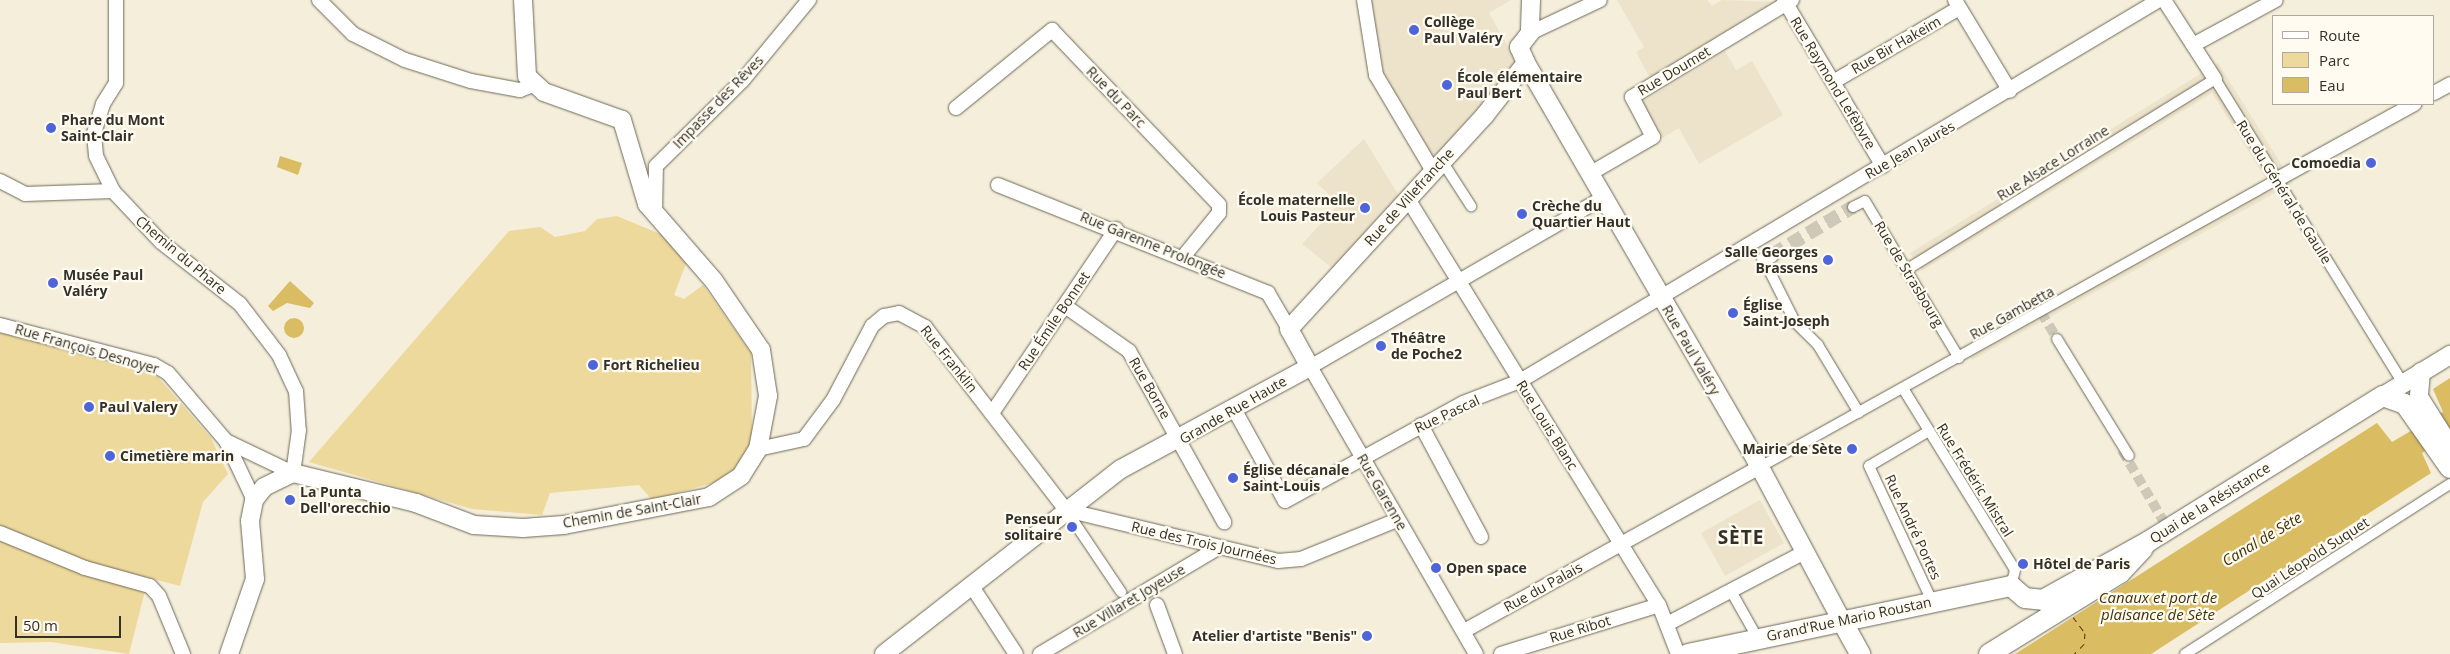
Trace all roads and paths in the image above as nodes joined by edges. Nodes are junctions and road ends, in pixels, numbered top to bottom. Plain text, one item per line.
1 (116, 0) edge
2 (319, 0) edge
3 (523, 0) edge
4 (809, 0) edge
5 (1364, 0) edge
6 (1531, 0) edge
7 (1600, 0) edge
8 (2159, 0) edge
9 (2164, 0) edge
10 (2276, 0) edge
11 (1787, 1) edge
12 (1957, 4) edge
13 (1530, 32) junction
14 (2193, 45) junction
15 (1523, 55) junction
16 (2215, 79) junction
17 (1833, 82) junction
18 (2450, 84) edge
19 (533, 85) junction
20 (2010, 91) junction
21 (2435, 92) edge
22 (2412, 105) edge
23 (956, 108) dead end
24 (1438, 166) junction
25 (1883, 166) junction
26 (1591, 173) junction
27 (2276, 180) junction
28 (0, 181) edge
29 (998, 184) dead end
30 (112, 191) junction
31 (1604, 197) junction
32 (1408, 199) junction
33 (1471, 206) dead end
34 (1853, 207) tunnel mouth
35 (655, 212) junction
36 (1116, 229) junction
37 (1183, 257) junction
38 (1768, 257) dead end
39 (1906, 270) junction
40 (1459, 281) junction
41 (1660, 296) junction
42 (1065, 306) junction
43 (0, 325) edge
44 (1289, 329) junction
45 (2057, 339) tunnel mouth
46 (2450, 355) edge
47 (1959, 358) junction
48 (1310, 367) junction
49 (2422, 372) junction
50 (1520, 381) junction
51 (2403, 383) junction
52 (1904, 390) junction
53 (2383, 396) junction
54 (1234, 409) junction
55 (992, 413) junction
56 (1860, 413) junction
57 (2426, 423) junction
58 (1421, 426) junction
59 (1929, 431) junction
60 (226, 441) junction
61 (1180, 441) junction
62 (2442, 443) edge
63 (758, 449) junction
64 (2129, 456) tunnel mouth
65 (1362, 457) junction
66 (1760, 467) junction
67 (2450, 468) edge
68 (293, 473) junction
69 (2450, 484) edge
70 (254, 500) junction
71 (1066, 510) junction
72 (1397, 520) junction
73 (1224, 522) dead end
74 (0, 533) edge
75 (1481, 537) dead end
76 (2149, 541) junction
77 (1623, 544) junction
78 (1218, 548) junction
79 (1805, 552) junction
80 (971, 585) junction
81 (2011, 586) junction
82 (1731, 591) junction
83 (1121, 592) dead end
84 (1932, 601) junction
85 (1157, 605) dead end
86 (1659, 605) junction
87 (1842, 621) junction
88 (1669, 623) junction
89 (1464, 631) junction
90 (1758, 639) junction
91 (184, 654) edge
92 (229, 654) edge
93 (884, 654) edge
94 (1016, 654) edge
95 (1040, 654) edge
96 (1175, 654) edge
97 (1476, 654) edge
98 (1501, 654) edge
99 (1678, 654) edge
100 (1688, 654) edge
101 (1860, 654) edge
102 (1990, 654) edge
103 (2185, 654) edge

1 - 30 street, Chemin du Phare
2 - 19 street
3 - 19 street
4 - 35 street, Impasse des Rêves
5 - 24 street
6 - 13 street
7 - 13 street
8 - 20 street, Rue Jean Jaurès
9 - 14 street, Rue du Général de Gaulle
10 - 14 street
11 - 17 street, Rue Raymond Lefèbvre
11 - 26 street, Rue Doumet
12 - 17 street, Rue Bir Hakeim
12 - 20 street
13 - 15 street, Rue de Villefranche
14 - 16 street, Rue du Général de Gaulle
15 - 24 street, Rue de Villefranche
15 - 26 street, Rue Paul Valéry
16 - 27 street, Rue du Général de Gaulle
16 - 39 street, Rue Alsace Lorraine
17 - 25 street, Rue Raymond Lefèbvre
18 - 21 street
19 - 35 street, Chemin de Saint-Clair
20 - 25 street, Rue Jean Jaurès
22 - 27 street
23 - 37 street, Rue du Parc
24 - 32 street, Rue de Villefranche
24 - 33 street
25 - 41 street, Rue Jean Jaurès
26 - 31 street, Rue Paul Valéry
27 - 47 street, Rue Gambetta
27 - 51 street, Rue du Général de Gaulle
28 - 30 street
29 - 36 street, Rue Garenne Prolongée
30 - 68 street, Chemin du Phare
31 - 40 street, Grande Rue Haute
31 - 41 street, Rue Paul Valéry
32 - 40 street, Rue Louis Blanc
32 - 44 street, Rue de Villefranche
34 - 39 street, Rue de Strasbourg
35 - 63 street, Chemin de Saint-Clair
36 - 37 street, Rue Garenne Prolongée
36 - 42 street, Rue Émile Bonnet
37 - 44 street, Rue Garenne Prolongée
38 - 56 street
39 - 47 street, Rue de Strasbourg
40 - 48 street, Grande Rue Haute
40 - 50 street, Rue Louis Blanc
41 - 50 street, Rue Pascal
41 - 66 street, Rue Paul Valéry
42 - 55 street, Rue Émile Bonnet
42 - 61 street, Rue Borne
43 - 60 street, Rue François Desnoyer
44 - 48 street, Rue Garenne
45 - 64 street
46 - 49 street
47 - 52 street, Rue Gambetta
48 - 54 street, Grande Rue Haute
48 - 65 street, Rue Garenne
49 - 51 street
49 - 57 street
50 - 58 street, Rue Pascal
50 - 77 street, Rue Louis Blanc
51 - 53 street
52 - 56 street, Rue Gambetta
52 - 59 street, Rue Frédéric Mistral
53 - 57 main road
53 - 76 main road, Quai de la Résistance
54 - 61 street, Grande Rue Haute
54 - 65 street, Rue Pascal
55 - 63 street, Rue Franklin
55 - 71 street, Rue Franklin
56 - 66 street, Rue Gambetta
57 - 62 main road
58 - 65 street, Rue Pascal
58 - 75 street
59 - 81 street, Rue Frédéric Mistral
59 - 84 street, Rue André Portes
60 - 68 street
60 - 70 street, Rue François Desnoyer
61 - 71 street, Grande Rue Haute
61 - 73 street, Rue Borne
62 - 67 main road
63 - 68 street, Chemin de Saint-Clair
65 - 72 street, Rue Garenne
66 - 77 street, Rue du Palais
66 - 79 street, Rue Paul Valéry
68 - 70 street
69 - 103 street, Quai Léopold Suquet
70 - 92 street
71 - 78 street, Rue des Trois Journées
71 - 80 street, Grande Rue Haute
71 - 83 street
72 - 78 street, Rue des Trois Journées
72 - 89 street, Rue Garenne
74 - 91 street
76 - 81 main road, Quai de la Résistance
76 - 102 main road
77 - 86 street, Rue Louis Blanc
77 - 89 street, Rue du Palais
78 - 95 street, Rue Villaret Joyeuse
79 - 82 street
79 - 87 street, Rue Paul Valéry
80 - 93 street, Grande Rue Haute
80 - 94 street
81 - 84 main road, Grand'Rue Mario Roustan
82 - 88 street
82 - 90 street
84 - 87 main road, Grand'Rue Mario Roustan
85 - 96 street
86 - 88 street, Rue Louis Blanc
86 - 98 street, Rue Ribot
87 - 90 main road, Grand'Rue Mario Roustan
87 - 101 main road, Rue Paul Valéry
88 - 99 street, Rue Louis Blanc
89 - 97 street, Rue Garenne
90 - 100 main road, Grand'Rue Mario Roustan

